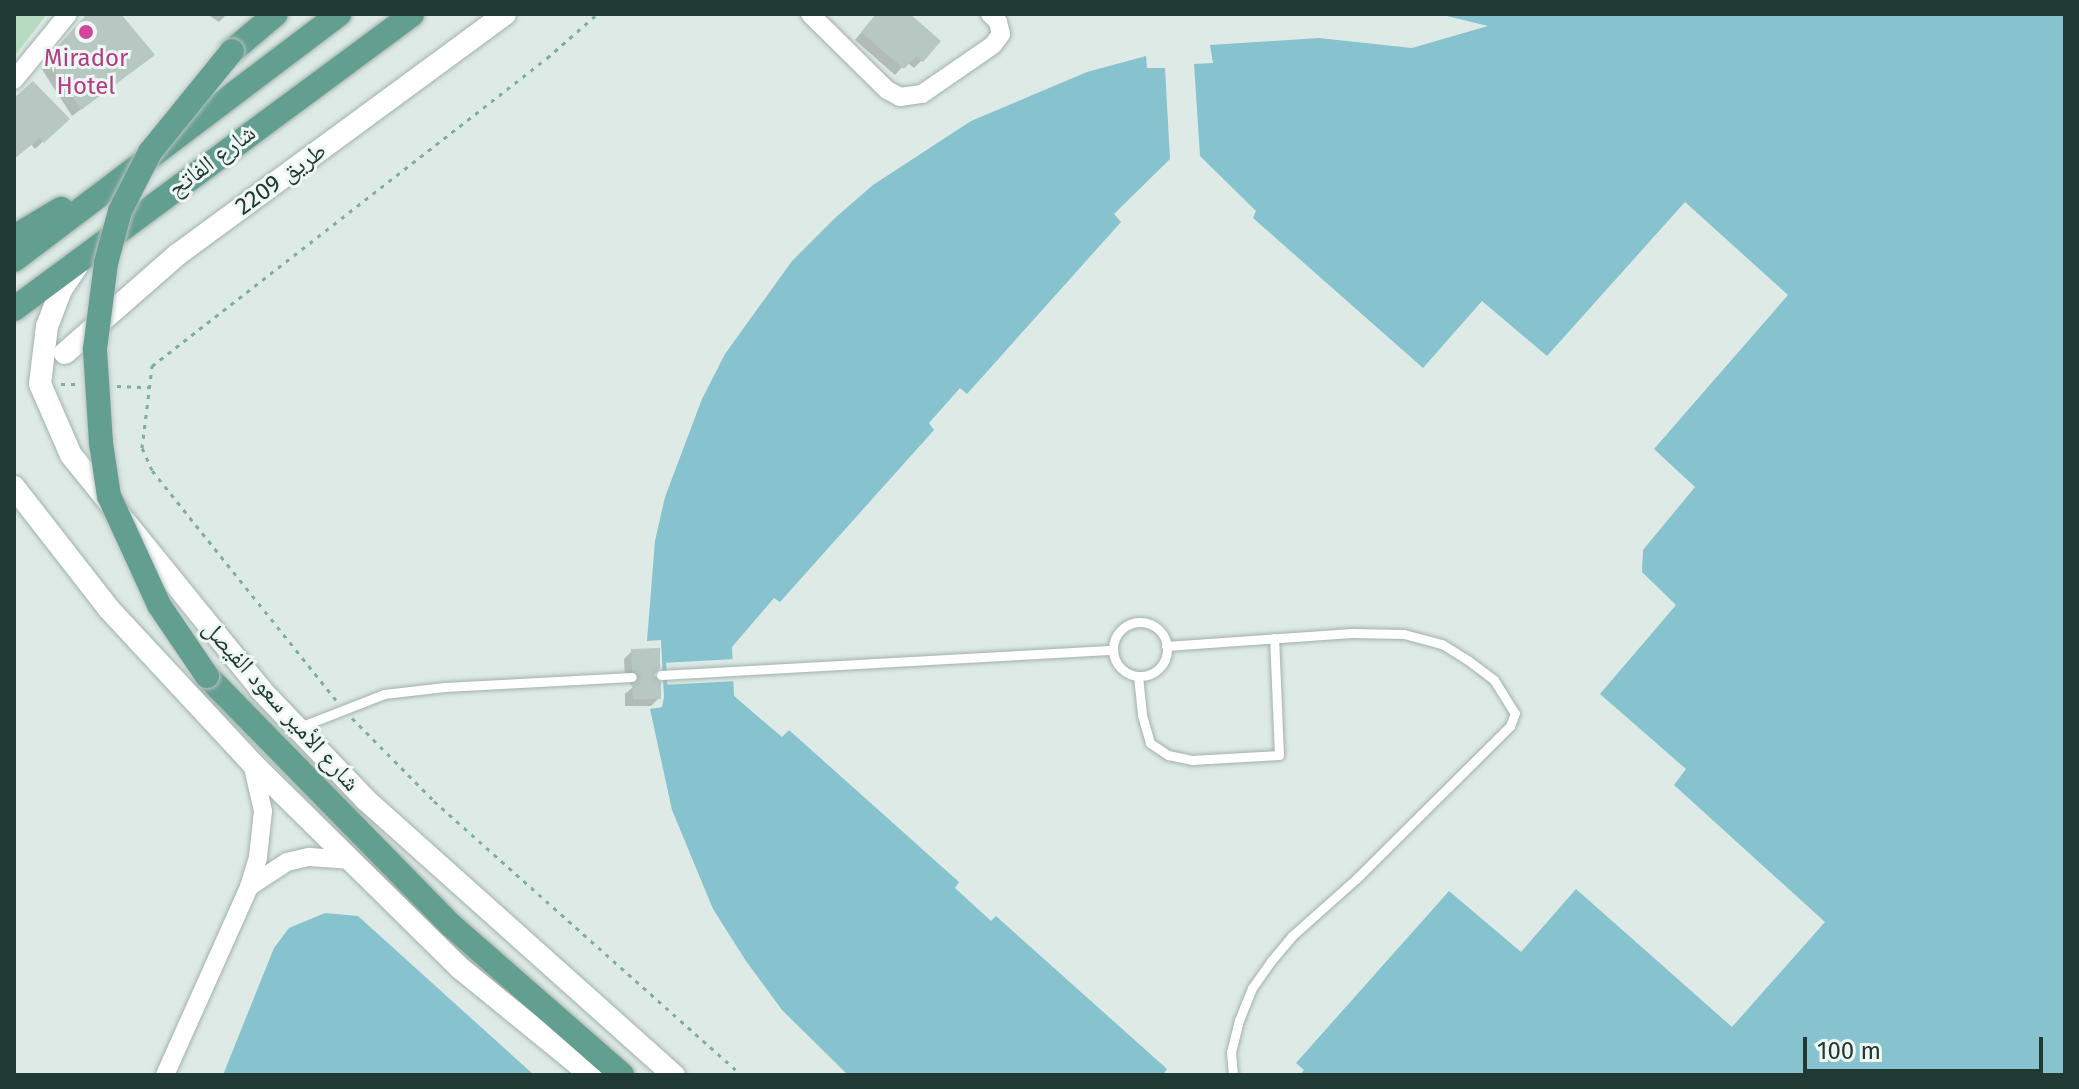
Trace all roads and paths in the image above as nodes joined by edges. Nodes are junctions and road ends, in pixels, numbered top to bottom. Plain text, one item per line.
1 (68, 14) edge
2 (276, 14) edge
3 (339, 14) edge
4 (412, 14) edge
5 (505, 14) edge
6 (597, 14) edge
7 (810, 14) edge
8 (990, 14) edge
9 (14, 80) edge
10 (88, 205) junction
11 (14, 237) edge
12 (83, 258) junction
13 (14, 260) edge
14 (14, 309) edge
15 (65, 353) dead end
16 (14, 487) edge
17 (1274, 638) junction
18 (1166, 646) junction
19 (1113, 650) junction
20 (661, 675) dead end
21 (1138, 676) junction
22 (632, 677) dead end
23 (345, 710) junction
24 (297, 728) junction
25 (252, 763) junction
26 (348, 860) junction
27 (249, 887) junction
28 (165, 1075) edge
29 (591, 1075) edge
30 (622, 1075) edge
31 (674, 1075) edge
32 (741, 1075) edge
33 (1233, 1075) edge

1 - 9 street
2 - 30 main road, bridge
3 - 10 main road, شارع الفاتح
4 - 12 main road, شارع الفاتح
5 - 15 street, طريق 2209
6 - 23 path
7 - 8 street
10 - 11 main road
10 - 13 main road, شارع الفاتح
12 - 14 main road, شارع الفاتح
12 - 24 street, شارع الأمير سعود الفيصل
16 - 25 street
17 - 18 lane
17 - 21 lane
17 - 33 lane
18 - 19 lane
18 - 21 lane
19 - 20 lane
19 - 21 lane
22 - 23 lane
23 - 24 lane
23 - 32 path
24 - 31 street, شارع الأمير سعود الفيصل
25 - 26 street
25 - 27 street
26 - 27 street
26 - 29 street
27 - 28 street

